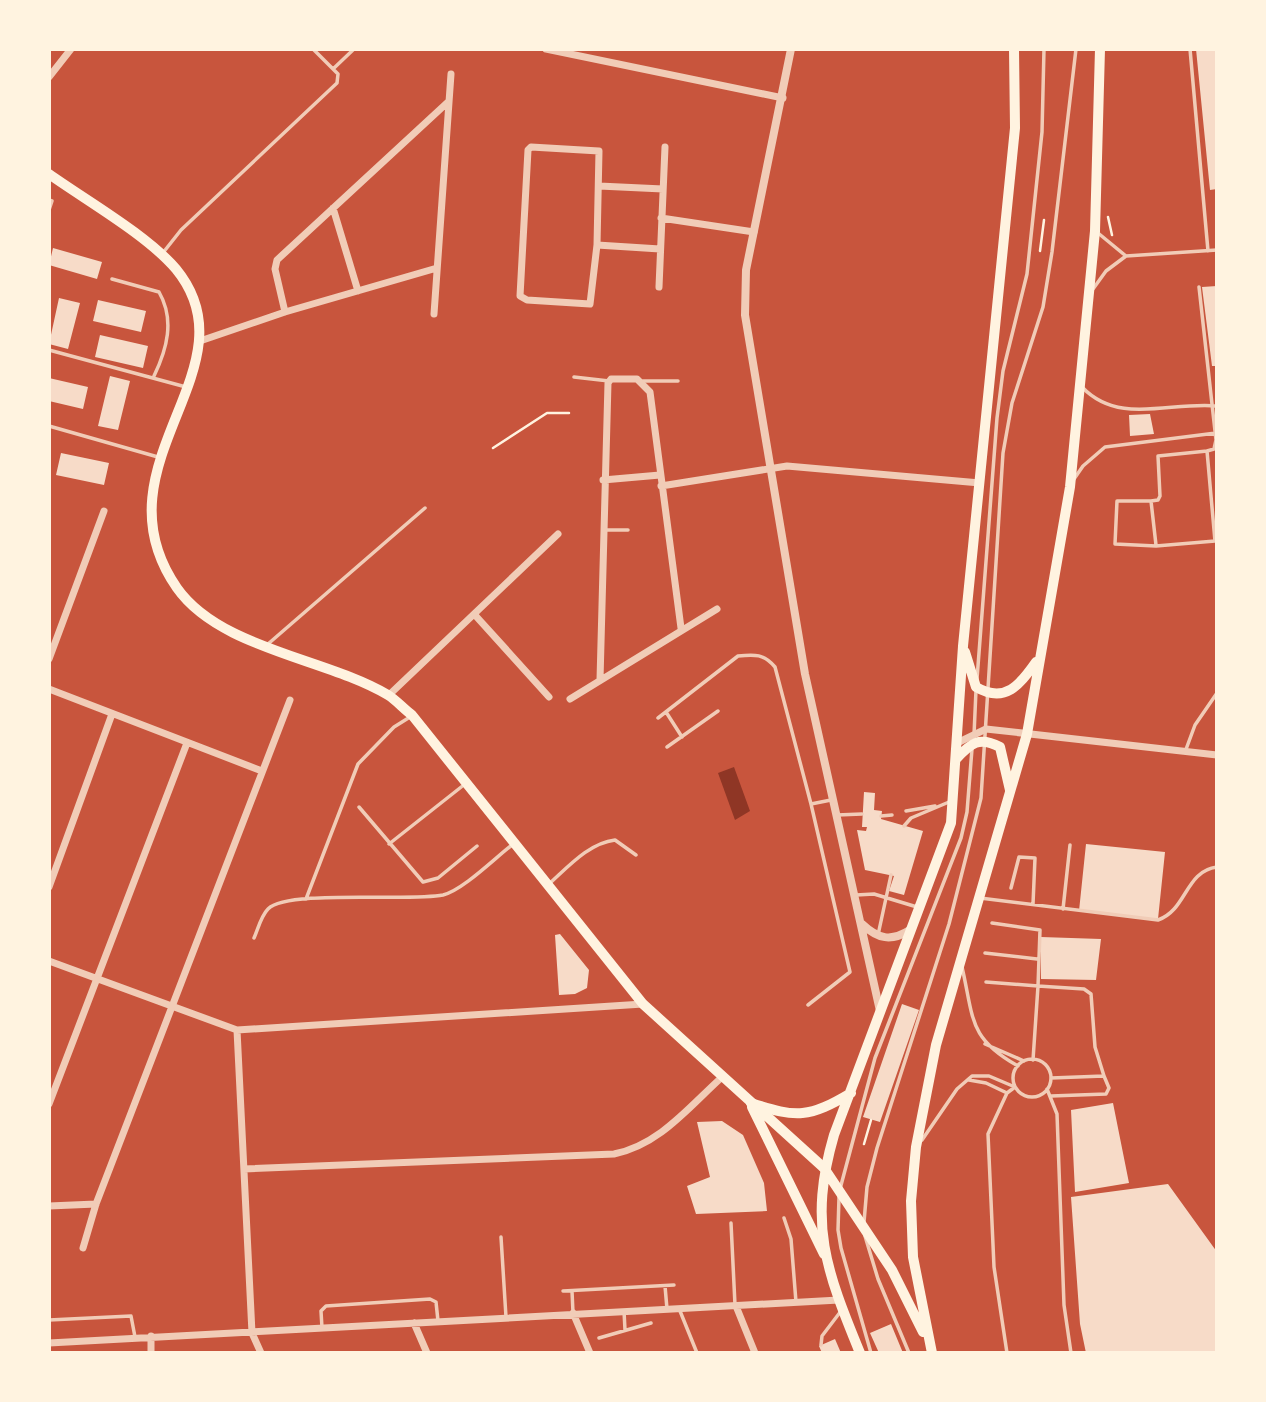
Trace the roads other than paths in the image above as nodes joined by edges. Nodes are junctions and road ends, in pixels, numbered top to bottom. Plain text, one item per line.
1 (71, 49) edge
2 (354, 49) edge
3 (546, 49) edge
4 (791, 49) edge
5 (1014, 49) edge
6 (1044, 49) edge
7 (1076, 49) edge
8 (1100, 49) edge
9 (1190, 49) edge
10 (314, 50) edge
11 (333, 69) junction
12 (451, 74) dead end
13 (49, 78) edge
14 (783, 98) junction
15 (448, 102) junction
16 (665, 147) dead end
17 (49, 174) edge
18 (599, 186) junction
19 (663, 189) junction
20 (49, 200) edge
21 (332, 208) junction
22 (49, 210) edge
23 (662, 218) junction
24 (1095, 231) junction
25 (754, 232) junction
26 (597, 245) junction
27 (660, 248) junction
28 (1217, 250) edge
29 (1208, 251) junction
30 (162, 254) junction
31 (1126, 256) junction
32 (437, 268) junction
33 (113, 279) dead end
34 (659, 287) dead end
35 (1199, 287) dead end
36 (358, 291) junction
37 (1088, 296) junction
38 (285, 312) junction
39 (434, 314) dead end
40 (201, 341) junction
41 (49, 350) edge
42 (154, 376) junction
43 (575, 377) dead end
44 (610, 380) junction
45 (678, 380) dead end
46 (643, 381) junction
47 (1079, 383) junction
48 (188, 388) junction
49 (1214, 406) edge
50 (49, 426) edge
51 (1216, 433) edge
52 (1207, 451) junction
53 (160, 458) junction
54 (770, 469) junction
55 (660, 475) junction
56 (603, 480) junction
57 (980, 483) junction
58 (661, 486) junction
59 (1070, 487) junction
60 (1151, 501) junction
61 (425, 508) dead end
62 (104, 511) dead end
63 (603, 530) junction
64 (628, 530) dead end
65 (558, 534) dead end
66 (1156, 546) junction
67 (717, 609) dead end
68 (474, 614) junction
69 (681, 628) junction
70 (267, 645) junction
71 (963, 646) junction
72 (1039, 657) junction
73 (49, 659) edge
74 (600, 680) junction
75 (976, 687) junction
76 (49, 689) edge
77 (1217, 693) edge
78 (988, 694) junction
79 (389, 695) junction
80 (549, 697) dead end
81 (570, 699) dead end
82 (290, 700) dead end
83 (718, 711) dead end
84 (666, 712) junction
85 (112, 714) junction
86 (412, 715) junction
87 (658, 718) dead end
88 (986, 734) junction
89 (1027, 734) junction
90 (682, 737) junction
91 (974, 738) junction
92 (187, 743) junction
93 (957, 743) junction
94 (667, 747) dead end
95 (1185, 752) junction
96 (1217, 755) edge
97 (956, 759) junction
98 (262, 771) junction
99 (467, 783) junction
100 (1011, 793) junction
101 (833, 800) junction
102 (955, 801) junction
103 (811, 804) junction
104 (937, 806) junction
105 (359, 807) dead end
106 (906, 811) dead end
107 (862, 814) dead end
108 (837, 815) junction
109 (892, 815) dead end
110 (881, 816) dead end
111 (904, 826) dead end
112 (389, 844) junction
113 (514, 844) junction
114 (1070, 845) dead end
115 (477, 846) dead end
116 (636, 855) dead end
117 (1217, 867) edge
118 (891, 875) dead end
119 (547, 885) junction
120 (49, 887) edge
121 (1012, 887) dead end
122 (855, 895) junction
123 (885, 897) junction
124 (979, 898) junction
125 (306, 899) junction
126 (1032, 904) junction
127 (919, 908) junction
128 (1063, 909) junction
129 (862, 923) junction
130 (992, 923) dead end
131 (910, 930) junction
132 (877, 936) junction
133 (254, 938) dead end
134 (985, 953) dead end
135 (1037, 959) junction
136 (49, 961) edge
137 (960, 961) junction
138 (97, 980) junction
139 (986, 982) dead end
140 (1038, 986) junction
141 (643, 1004) junction
142 (808, 1005) dead end
143 (173, 1008) junction
144 (880, 1011) junction
145 (237, 1030) junction
146 (985, 1044) junction
147 (1033, 1060) junction
148 (1024, 1061) junction
149 (1018, 1066) junction
150 (1104, 1076) junction
151 (721, 1078) junction
152 (1051, 1078) junction
153 (967, 1080) junction
154 (1015, 1087) junction
155 (1047, 1089) junction
156 (851, 1093) junction
157 (1007, 1093) junction
158 (1051, 1096) junction
159 (751, 1103) junction
160 (49, 1104) edge
161 (916, 1147) junction
162 (824, 1168) junction
163 (244, 1169) junction
164 (840, 1189) junction
165 (96, 1204) junction
166 (49, 1206) edge
167 (784, 1218) dead end
168 (731, 1223) dead end
169 (864, 1224) junction
170 (501, 1237) dead end
171 (83, 1248) dead end
172 (824, 1254) junction
173 (674, 1285) dead end
174 (665, 1286) junction
175 (563, 1291) dead end
176 (572, 1291) junction
177 (796, 1304) junction
178 (841, 1305) junction
179 (736, 1306) junction
180 (667, 1309) junction
181 (679, 1309) junction
182 (624, 1311) junction
183 (573, 1313) junction
184 (506, 1317) junction
185 (49, 1320) edge
186 (438, 1321) junction
187 (414, 1323) junction
188 (651, 1323) dead end
189 (322, 1328) junction
190 (625, 1330) junction
191 (252, 1333) junction
192 (150, 1336) junction
193 (135, 1337) junction
194 (599, 1338) dead end
195 (49, 1343) edge
196 (821, 1345) dead end
197 (930, 1349) edge
198 (152, 1353) edge
199 (261, 1353) edge
200 (428, 1353) edge
201 (590, 1353) edge
202 (696, 1353) edge
203 (755, 1353) edge
204 (860, 1353) edge
205 (871, 1353) edge
206 (909, 1353) edge
207 (1007, 1353) edge
208 (1072, 1353) edge

1 - 13 street
2 - 11 lane
3 - 14 street
4 - 14 street
5 - 57 main road
6 - 75 lane
7 - 78 lane
8 - 24 main road
9 - 29 lane
10 - 11 lane
11 - 30 lane
12 - 15 street
14 - 25 street
15 - 21 street
15 - 32 street
16 - 19 street
17 - 30 main road
18 - 19 street
18 - 26 street
18 - 26 street
19 - 23 street
20 - 22 lane
21 - 36 street
21 - 38 street
23 - 25 street
23 - 27 street
24 - 31 lane
24 - 37 main road
25 - 54 street
26 - 27 street
27 - 34 street
28 - 29 lane
29 - 31 lane
30 - 40 main road
31 - 37 lane
32 - 36 street
32 - 39 street
33 - 42 lane
35 - 49 lane
36 - 38 street
37 - 47 main road
38 - 40 street
40 - 48 main road
41 - 42 lane
42 - 48 lane
43 - 44 lane
44 - 46 street
44 - 56 street
45 - 46 lane
46 - 55 street
47 - 49 lane
47 - 59 main road
48 - 53 main road
49 - 51 lane
50 - 53 lane
51 - 52 lane
51 - 59 lane
52 - 60 lane
52 - 66 lane
53 - 70 main road
54 - 57 street
54 - 58 street
54 - 101 street
55 - 56 street
55 - 58 street
56 - 63 street
57 - 71 main road
58 - 69 street
59 - 72 main road
60 - 66 lane
60 - 66 lane
61 - 70 lane
62 - 73 street
63 - 64 lane
63 - 74 street
65 - 68 street
67 - 69 street
68 - 79 street
68 - 80 street
69 - 74 street
70 - 79 main road
71 - 75 main road
71 - 93 main road
72 - 78 main road
72 - 89 main road
74 - 81 street
75 - 78 main road
75 - 91 lane
76 - 85 street
77 - 95 lane
78 - 88 lane
79 - 86 main road
82 - 98 street
83 - 90 lane
84 - 87 lane
84 - 90 lane
84 - 103 lane
85 - 92 street
85 - 120 street
86 - 99 main road
86 - 125 lane
88 - 89 street
88 - 91 main road
88 - 100 main road
88 - 169 lane
89 - 95 street
89 - 100 main road
90 - 94 lane
91 - 93 street
91 - 97 main road
91 - 164 lane
92 - 98 street
92 - 138 street
93 - 97 main road
95 - 96 street
97 - 102 main road
98 - 143 street
99 - 112 lane
99 - 113 main road
100 - 124 main road
101 - 103 lane
101 - 108 street
102 - 104 lane
102 - 127 main road
103 - 142 lane
104 - 106 lane
104 - 111 lane
105 - 112 lane
107 - 108 lane
108 - 122 street
109 - 110 lane
112 - 115 lane
113 - 119 main road
113 - 125 lane
114 - 128 lane
116 - 119 lane
117 - 128 lane
118 - 123 lane
119 - 141 main road
121 - 126 lane
122 - 123 lane
122 - 129 street
123 - 127 lane
123 - 132 lane
124 - 126 lane
124 - 137 main road
125 - 133 lane
126 - 128 lane
127 - 131 main road
129 - 132 street
129 - 144 street
130 - 135 lane
131 - 132 street
131 - 144 main road
134 - 135 lane
135 - 140 lane
136 - 138 street
137 - 146 lane
137 - 161 main road
138 - 143 street
138 - 160 street
139 - 140 lane
140 - 147 lane
140 - 150 lane
141 - 145 street
141 - 151 main road
143 - 145 street
143 - 165 street
144 - 156 main road
145 - 163 street
146 - 148 lane
146 - 149 lane
147 - 148 lane
147 - 152 lane
148 - 149 lane
149 - 154 lane
150 - 152 lane
150 - 158 lane
151 - 159 main road
151 - 163 street
152 - 155 lane
153 - 154 lane
153 - 157 lane
153 - 161 lane
154 - 155 lane
154 - 157 lane
155 - 158 lane
156 - 159 main road
156 - 162 main road
157 - 207 lane
158 - 208 lane
159 - 162 main road
159 - 172 main road
161 - 197 main road
162 - 164 main road
162 - 172 main road
163 - 191 street
164 - 169 main road
164 - 205 lane
165 - 166 street
165 - 171 street
167 - 177 lane
168 - 179 lane
169 - 197 main road
169 - 206 lane
170 - 184 lane
172 - 178 main road
173 - 174 lane
174 - 176 lane
174 - 180 lane
175 - 176 lane
176 - 183 lane
177 - 178 street
177 - 179 street
178 - 196 lane
178 - 204 main road
179 - 181 street
179 - 203 street
180 - 181 street
180 - 182 street
181 - 202 lane
182 - 183 street
182 - 190 lane
183 - 184 street
183 - 201 street
184 - 186 street
185 - 193 lane
186 - 187 street
186 - 189 lane
187 - 189 street
187 - 200 street
188 - 190 lane
189 - 191 street
190 - 194 lane
191 - 192 street
191 - 199 street
192 - 193 street
192 - 198 street
193 - 195 street

